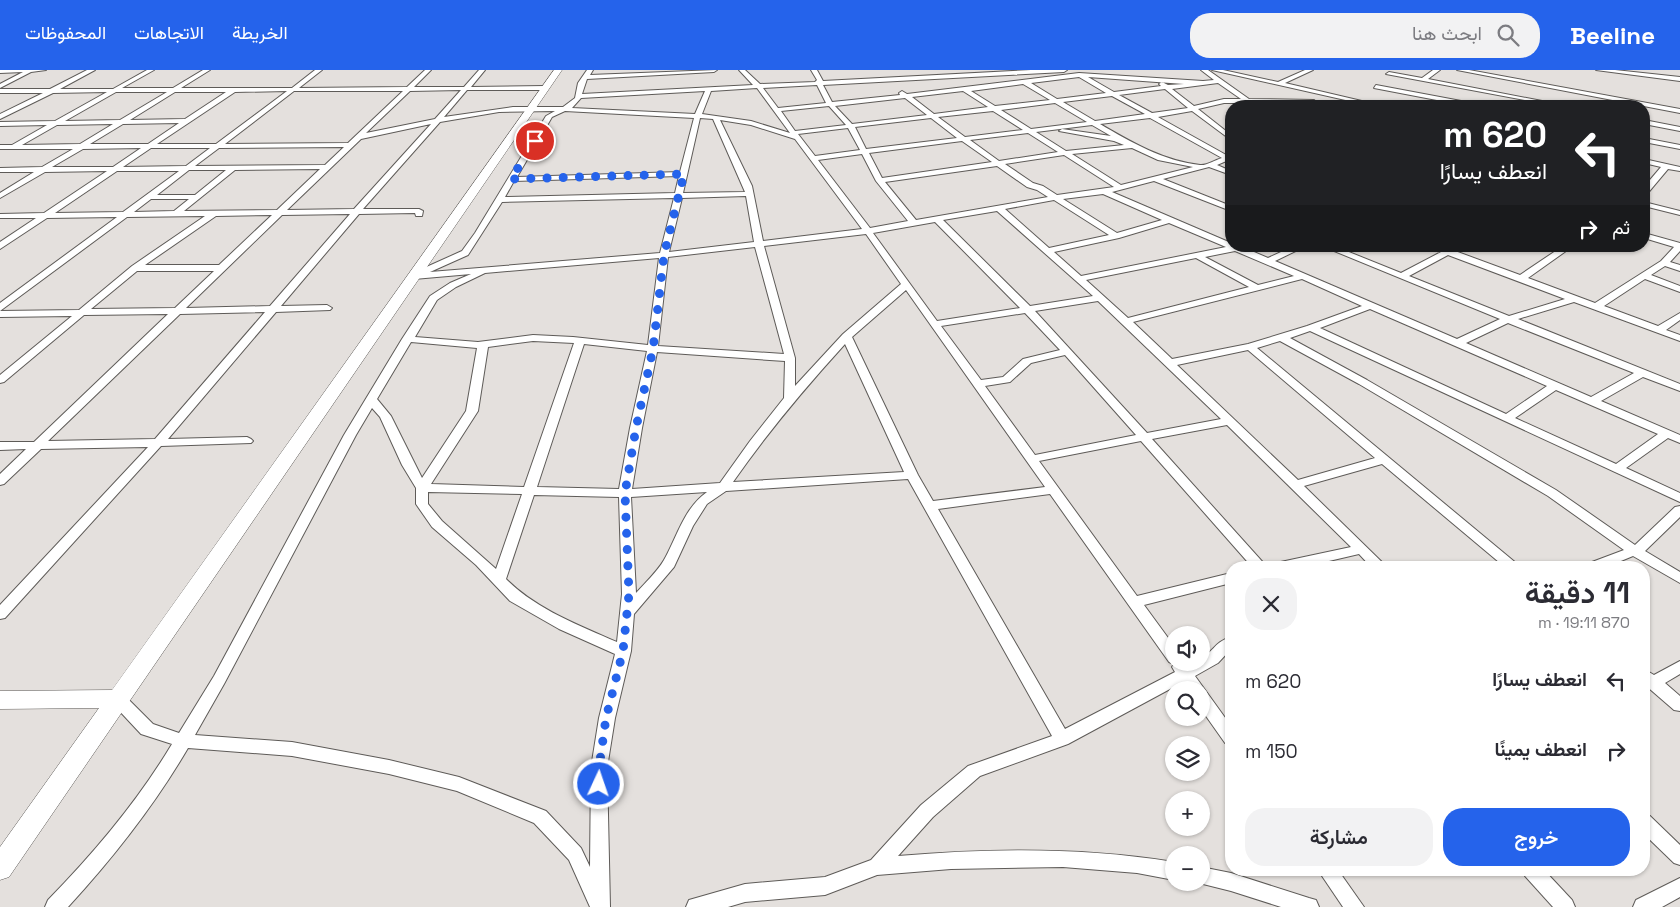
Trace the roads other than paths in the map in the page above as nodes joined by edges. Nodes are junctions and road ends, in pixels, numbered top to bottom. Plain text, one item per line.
1 (33, 70) edge
2 (43, 70) edge
3 (92, 70) edge
4 (151, 70) edge
5 (207, 70) edge
6 (319, 70) edge
7 (428, 70) edge
8 (482, 70) edge
9 (558, 70) edge
10 (714, 70) edge
11 (742, 70) edge
12 (814, 70) edge
13 (875, 70) edge
14 (1064, 70) edge
15 (1143, 70) edge
16 (1204, 70) edge
17 (1215, 70) edge
18 (1239, 70) edge
19 (1310, 70) edge
20 (1380, 70) edge
21 (1437, 70) edge
22 (1464, 70) edge
23 (1599, 70) edge
24 (0, 71) edge
25 (1390, 72) edge
26 (588, 73) edge
27 (1009, 73) junction
28 (1076, 73) edge
29 (1658, 73) edge
30 (1232, 74) junction
31 (947, 76) junction
32 (1155, 78) junction
33 (885, 79) junction
34 (1680, 79) edge
35 (1423, 80) junction
36 (1219, 81) junction
37 (820, 82) junction
38 (1025, 83) junction
39 (1204, 83) junction
40 (1279, 84) junction
41 (1540, 84) junction
42 (0, 86) edge
43 (758, 86) junction
44 (1166, 87) junction
45 (468, 88) junction
46 (546, 88) junction
47 (294, 89) junction
48 (408, 89) junction
49 (709, 89) junction
50 (964, 89) junction
51 (1302, 89) junction
52 (114, 90) junction
53 (175, 90) junction
54 (232, 90) junction
55 (0, 91) edge
56 (51, 91) junction
57 (1110, 94) junction
58 (1368, 94) junction
59 (905, 95) junction
60 (578, 96) junction
61 (1526, 99) junction
62 (1056, 100) junction
63 (1244, 100) edge
64 (1310, 100) edge
65 (1359, 100) edge
66 (1374, 100) edge
67 (1422, 100) edge
68 (1531, 100) edge
69 (1625, 100) edge
70 (1225, 101) edge
71 (830, 104) junction
72 (1650, 105) edge
73 (1657, 106) junction
74 (995, 108) junction
75 (1193, 108) junction
76 (531, 109) junction
77 (563, 109) junction
78 (776, 110) junction
79 (1680, 111) edge
80 (932, 115) junction
81 (1148, 115) junction
82 (1650, 115) edge
83 (0, 117) edge
84 (697, 117) junction
85 (716, 119) junction
86 (439, 120) junction
87 (186, 121) junction
88 (122, 122) junction
89 (1092, 122) junction
90 (56, 123) junction
91 (1650, 123) edge
92 (0, 124) edge
93 (850, 125) junction
94 (1680, 129) edge
95 (1030, 130) junction
96 (1225, 133) edge
97 (795, 135) junction
98 (358, 137) junction
99 (963, 139) junction
100 (1650, 141) edge
101 (350, 145) junction
102 (14, 146) junction
103 (82, 146) junction
104 (150, 146) junction
105 (218, 146) junction
106 (1133, 146) junction
107 (0, 147) edge
108 (1680, 147) edge
109 (863, 151) junction
110 (1065, 153) junction
111 (0, 154) edge
112 (1225, 156) edge
113 (813, 158) junction
114 (1225, 159) edge
115 (1650, 162) edge
116 (1000, 164) junction
117 (327, 166) junction
118 (1206, 166) junction
119 (1666, 166) junction
120 (187, 168) junction
121 (233, 168) junction
122 (115, 169) junction
123 (1680, 169) edge
124 (0, 170) edge
125 (44, 170) junction
126 (1225, 171) edge
127 (684, 174) junction
128 (511, 179) junction
129 (1155, 179) junction
130 (880, 181) junction
131 (1650, 185) edge
132 (1119, 187) junction
133 (1104, 192) junction
134 (748, 194) junction
135 (679, 195) junction
136 (0, 196) edge
137 (198, 196) junction
138 (149, 197) junction
139 (1055, 198) junction
140 (498, 200) junction
141 (1650, 206) edge
142 (1225, 207) edge
143 (999, 208) junction
144 (356, 212) junction
145 (215, 213) junction
146 (279, 213) junction
147 (1680, 213) edge
148 (125, 214) junction
149 (176, 214) junction
150 (419, 214) dead end
151 (46, 215) junction
152 (0, 216) edge
153 (937, 219) junction
154 (1169, 220) junction
155 (914, 223) junction
156 (868, 231) junction
157 (1116, 236) junction
158 (1225, 236) edge
159 (1650, 237) edge
160 (0, 239) edge
161 (10, 239) junction
162 (1215, 240) junction
163 (759, 244) junction
164 (1225, 244) edge
165 (0, 246) edge
166 (1680, 246) edge
167 (1225, 249) edge
168 (1047, 251) junction
169 (1244, 252) edge
170 (1289, 252) edge
171 (1340, 252) edge
172 (1448, 252) joint
173 (1560, 252) edge
174 (664, 255) junction
175 (1196, 256) junction
176 (1267, 262) junction
177 (1664, 263) junction
178 (135, 268) junction
179 (222, 268) junction
180 (498, 268) junction
181 (1680, 268) edge
182 (414, 276) junction
183 (1644, 276) junction
184 (1300, 277) junction
185 (1400, 277) junction
186 (1079, 279) junction
187 (1520, 279) junction
188 (906, 285) junction
189 (1257, 288) junction
190 (1680, 289) edge
191 (1100, 298) junction
192 (1573, 299) junction
193 (1370, 306) junction
194 (1596, 307) junction
195 (0, 308) edge
196 (327, 308) dead end
197 (273, 309) junction
198 (1028, 310) junction
199 (177, 311) junction
200 (80, 313) junction
201 (0, 314) edge
202 (1680, 316) edge
203 (1508, 319) junction
204 (1126, 321) junction
205 (934, 324) junction
206 (1311, 328) junction
207 (1659, 330) junction
208 (847, 336) junction
209 (1281, 337) junction
210 (1680, 338) edge
211 (407, 339) junction
212 (580, 341) junction
213 (1458, 343) junction
214 (483, 344) junction
215 (1250, 347) junction
216 (653, 349) junction
217 (1067, 351) junction
218 (790, 358) junction
219 (1170, 363) junction
220 (1642, 373) junction
221 (0, 380) edge
222 (978, 384) junction
223 (1556, 385) junction
224 (1680, 388) edge
225 (790, 398) junction
226 (371, 400) junction
227 (1592, 401) junction
228 (1507, 418) junction
229 (1229, 421) junction
230 (1666, 433) junction
231 (1144, 438) junction
232 (1680, 439) edge
233 (247, 440) dead end
234 (158, 443) junction
235 (0, 446) edge
236 (37, 446) junction
237 (1031, 459) junction
238 (1385, 459) junction
239 (1617, 469) junction
240 (912, 475) junction
241 (0, 481) edge
242 (1295, 485) junction
243 (724, 486) junction
244 (422, 488) junction
245 (1053, 490) junction
246 (529, 491) junction
247 (625, 493) junction
248 (1680, 498) edge
249 (929, 506) junction
250 (1680, 510) edge
251 (1361, 549) junction
252 (1634, 551) junction
253 (1255, 561) edge
254 (1307, 561) edge
255 (1374, 561) edge
256 (1507, 561) edge
257 (1608, 561) edge
258 (1680, 578) edge
259 (1225, 579) edge
260 (499, 580) junction
261 (1134, 602) junction
262 (0, 614) edge
263 (627, 614) junction
264 (1165, 645) edge
265 (1225, 646) edge
266 (623, 651) junction
267 (1210, 660) edge
268 (1680, 668) edge
269 (1176, 671) edge
270 (1650, 679) edge
271 (1650, 680) edge
272 (118, 698) junction
273 (0, 700) edge
274 (1680, 705) edge
275 (1210, 709) edge
276 (1225, 730) edge
277 (1062, 739) junction
278 (183, 741) junction
279 (1650, 828) edge
280 (1680, 857) edge
281 (877, 866) junction
282 (0, 868) edge
283 (1165, 868) edge
284 (1331, 876) edge
285 (1537, 876) edge
286 (1210, 878) edge
287 (1680, 887) edge
288 (55, 907) edge
289 (600, 907) edge
290 (696, 907) edge
291 (1309, 907) edge
292 (1354, 907) edge
293 (1565, 907) edge
294 (1643, 907) edge

1 - 2 street
1 - 24 street
1 - 42 street
3 - 56 street
4 - 52 street
5 - 53 street
6 - 47 street
7 - 48 street
8 - 45 street
9 - 46 street
10 - 26 street
11 - 43 street
12 - 37 street
13 - 33 street
14 - 27 street
15 - 32 street
16 - 36 street
17 - 30 street
18 - 30 street
19 - 40 street
20 - 25 street
21 - 35 street
22 - 41 street
23 - 29 street
25 - 35 street
25 - 58 street
26 - 60 street
27 - 31 street
27 - 38 street
28 - 32 street
28 - 38 street
28 - 57 street
29 - 34 street
30 - 40 street
31 - 33 street
31 - 50 street
32 - 39 street
32 - 44 street
33 - 37 street
33 - 59 street
35 - 61 street
36 - 39 street
36 - 63 street
37 - 43 street
37 - 71 street
38 - 50 street
38 - 62 street
39 - 44 street
40 - 51 street
41 - 61 street
41 - 69 street
43 - 49 street
43 - 78 street
44 - 57 street
44 - 75 street
45 - 46 street
45 - 48 street
45 - 86 street
46 - 76 street
47 - 48 street
47 - 54 street
47 - 105 street
48 - 98 street
49 - 60 street
49 - 84 street
50 - 59 street
50 - 74 street
51 - 58 street
51 - 64 street
52 - 53 street
52 - 56 street
52 - 90 street
53 - 54 street
53 - 88 street
54 - 87 street
55 - 56 street
56 - 83 street
57 - 62 street
57 - 81 street
58 - 65 street
58 - 66 street
58 - 67 street
59 - 71 street
59 - 80 street
60 - 77 street
61 - 68 street
62 - 74 street
62 - 89 street
70 - 75 street
71 - 78 street
71 - 93 street
72 - 73 street
73 - 79 street
73 - 82 street
74 - 80 street
74 - 95 street
75 - 81 street
75 - 96 street
76 - 77 street
76 - 86 street
76 - 182 street
77 - 84 street
77 - 128 street
78 - 97 street
80 - 93 street
80 - 99 street
81 - 89 street
81 - 112 street
84 - 85 street
84 - 127 street
85 - 97 street
85 - 134 street
86 - 98 street
86 - 144 street
87 - 88 street
87 - 104 street
88 - 90 street
88 - 103 street
89 - 95 street
89 - 106 street
90 - 92 street
90 - 102 street
91 - 94 street
93 - 97 street
93 - 109 street
95 - 99 street
95 - 106 street
95 - 110 street
97 - 113 street
98 - 101 street
99 - 109 street
99 - 116 street
100 - 108 street
101 - 105 street
101 - 117 street
102 - 103 street
102 - 107 street
102 - 111 street
103 - 104 street
103 - 125 street
104 - 105 street
104 - 122 street
105 - 120 street
106 - 110 street
106 - 118 street
109 - 113 street
109 - 130 street
110 - 116 street
110 - 132 street
113 - 156 street
114 - 118 street
115 - 119 street
116 - 130 street
116 - 139 street
117 - 121 street
117 - 146 street
118 - 126 street
118 - 129 street
119 - 123 street
119 - 131 street
120 - 121 street
120 - 122 street
120 - 138 street
121 - 137 street
122 - 125 street
122 - 151 street
124 - 125 street
125 - 136 street
127 - 128 street
127 - 135 street
128 - 140 street
129 - 132 street
129 - 142 street
130 - 155 street
132 - 133 street
133 - 139 street
133 - 154 street
134 - 135 street
134 - 163 street
135 - 140 street
135 - 174 street
137 - 138 street
137 - 149 street
138 - 148 street
139 - 143 street
139 - 157 street
140 - 182 street
141 - 147 street
143 - 153 street
143 - 168 street
144 - 146 street
144 - 150 street
144 - 197 street
145 - 146 street
145 - 149 street
145 - 178 street
146 - 179 street
148 - 149 street
148 - 151 street
148 - 195 street
151 - 152 street
151 - 161 street
153 - 155 street
153 - 198 street
154 - 157 street
154 - 162 street
155 - 156 street
156 - 163 street
156 - 188 street
157 - 168 street
158 - 162 street
159 - 166 street
160 - 161 street
161 - 165 street
162 - 164 street
163 - 174 street
163 - 218 street
166 - 177 street
167 - 175 street
168 - 186 street
169 - 176 street
170 - 176 street
171 - 185 street
172 - 185 street
172 - 187 street
173 - 187 street
174 - 180 street
174 - 216 street
175 - 186 street
175 - 189 street
176 - 184 street
177 - 181 street
177 - 183 street
178 - 179 street
178 - 200 street
179 - 199 street
180 - 182 street
180 - 211 street
182 - 272 street
183 - 190 street
183 - 194 street
184 - 189 street
184 - 193 street
185 - 203 street
186 - 191 street
187 - 192 street
188 - 205 street
188 - 208 street
189 - 204 street
191 - 198 street
191 - 204 street
192 - 194 street
192 - 203 street
193 - 206 street
193 - 213 street
194 - 207 street
196 - 197 street
197 - 199 street
197 - 234 street
198 - 205 street
198 - 217 street
199 - 200 street
199 - 236 street
200 - 201 street
200 - 221 street
202 - 207 street
203 - 213 street
203 - 220 street
204 - 219 street
205 - 222 street
206 - 209 street
206 - 228 street
207 - 210 street
208 - 225 street
208 - 240 street
209 - 215 street
209 - 252 street
211 - 214 street
211 - 226 street
212 - 214 street
212 - 216 street
212 - 246 street
213 - 223 street
214 - 244 street
215 - 219 street
215 - 238 street
216 - 218 street
216 - 247 street
217 - 222 street
217 - 231 street
218 - 225 street
219 - 229 street
220 - 224 street
220 - 227 street
222 - 237 street
223 - 227 street
223 - 228 street
225 - 243 street
226 - 244 street
226 - 278 street
227 - 230 street
228 - 239 street
229 - 231 street
229 - 242 street
230 - 232 street
230 - 239 street
231 - 237 street
231 - 253 street
233 - 234 street
234 - 236 street
234 - 262 street
235 - 236 street
236 - 241 street
237 - 245 street
238 - 242 street
238 - 256 street
239 - 248 street
240 - 243 street
240 - 249 street
242 - 251 street
243 - 247 street
243 - 263 street
244 - 246 street
244 - 260 street
245 - 249 street
245 - 261 street
246 - 247 street
246 - 260 street
247 - 263 street
249 - 277 street
250 - 252 street
251 - 254 street
251 - 255 street
252 - 257 street
252 - 258 street
259 - 261 street
260 - 266 street
261 - 264 street
263 - 266 street
265 - 267 street
266 - 289 street
268 - 270 street
269 - 277 street
271 - 274 street
272 - 273 street
272 - 278 street
272 - 282 street
275 - 276 street
277 - 281 street
278 - 288 street
278 - 289 street
279 - 280 street
281 - 283 street
281 - 290 street
284 - 292 street
285 - 293 street
286 - 291 street
287 - 294 street

